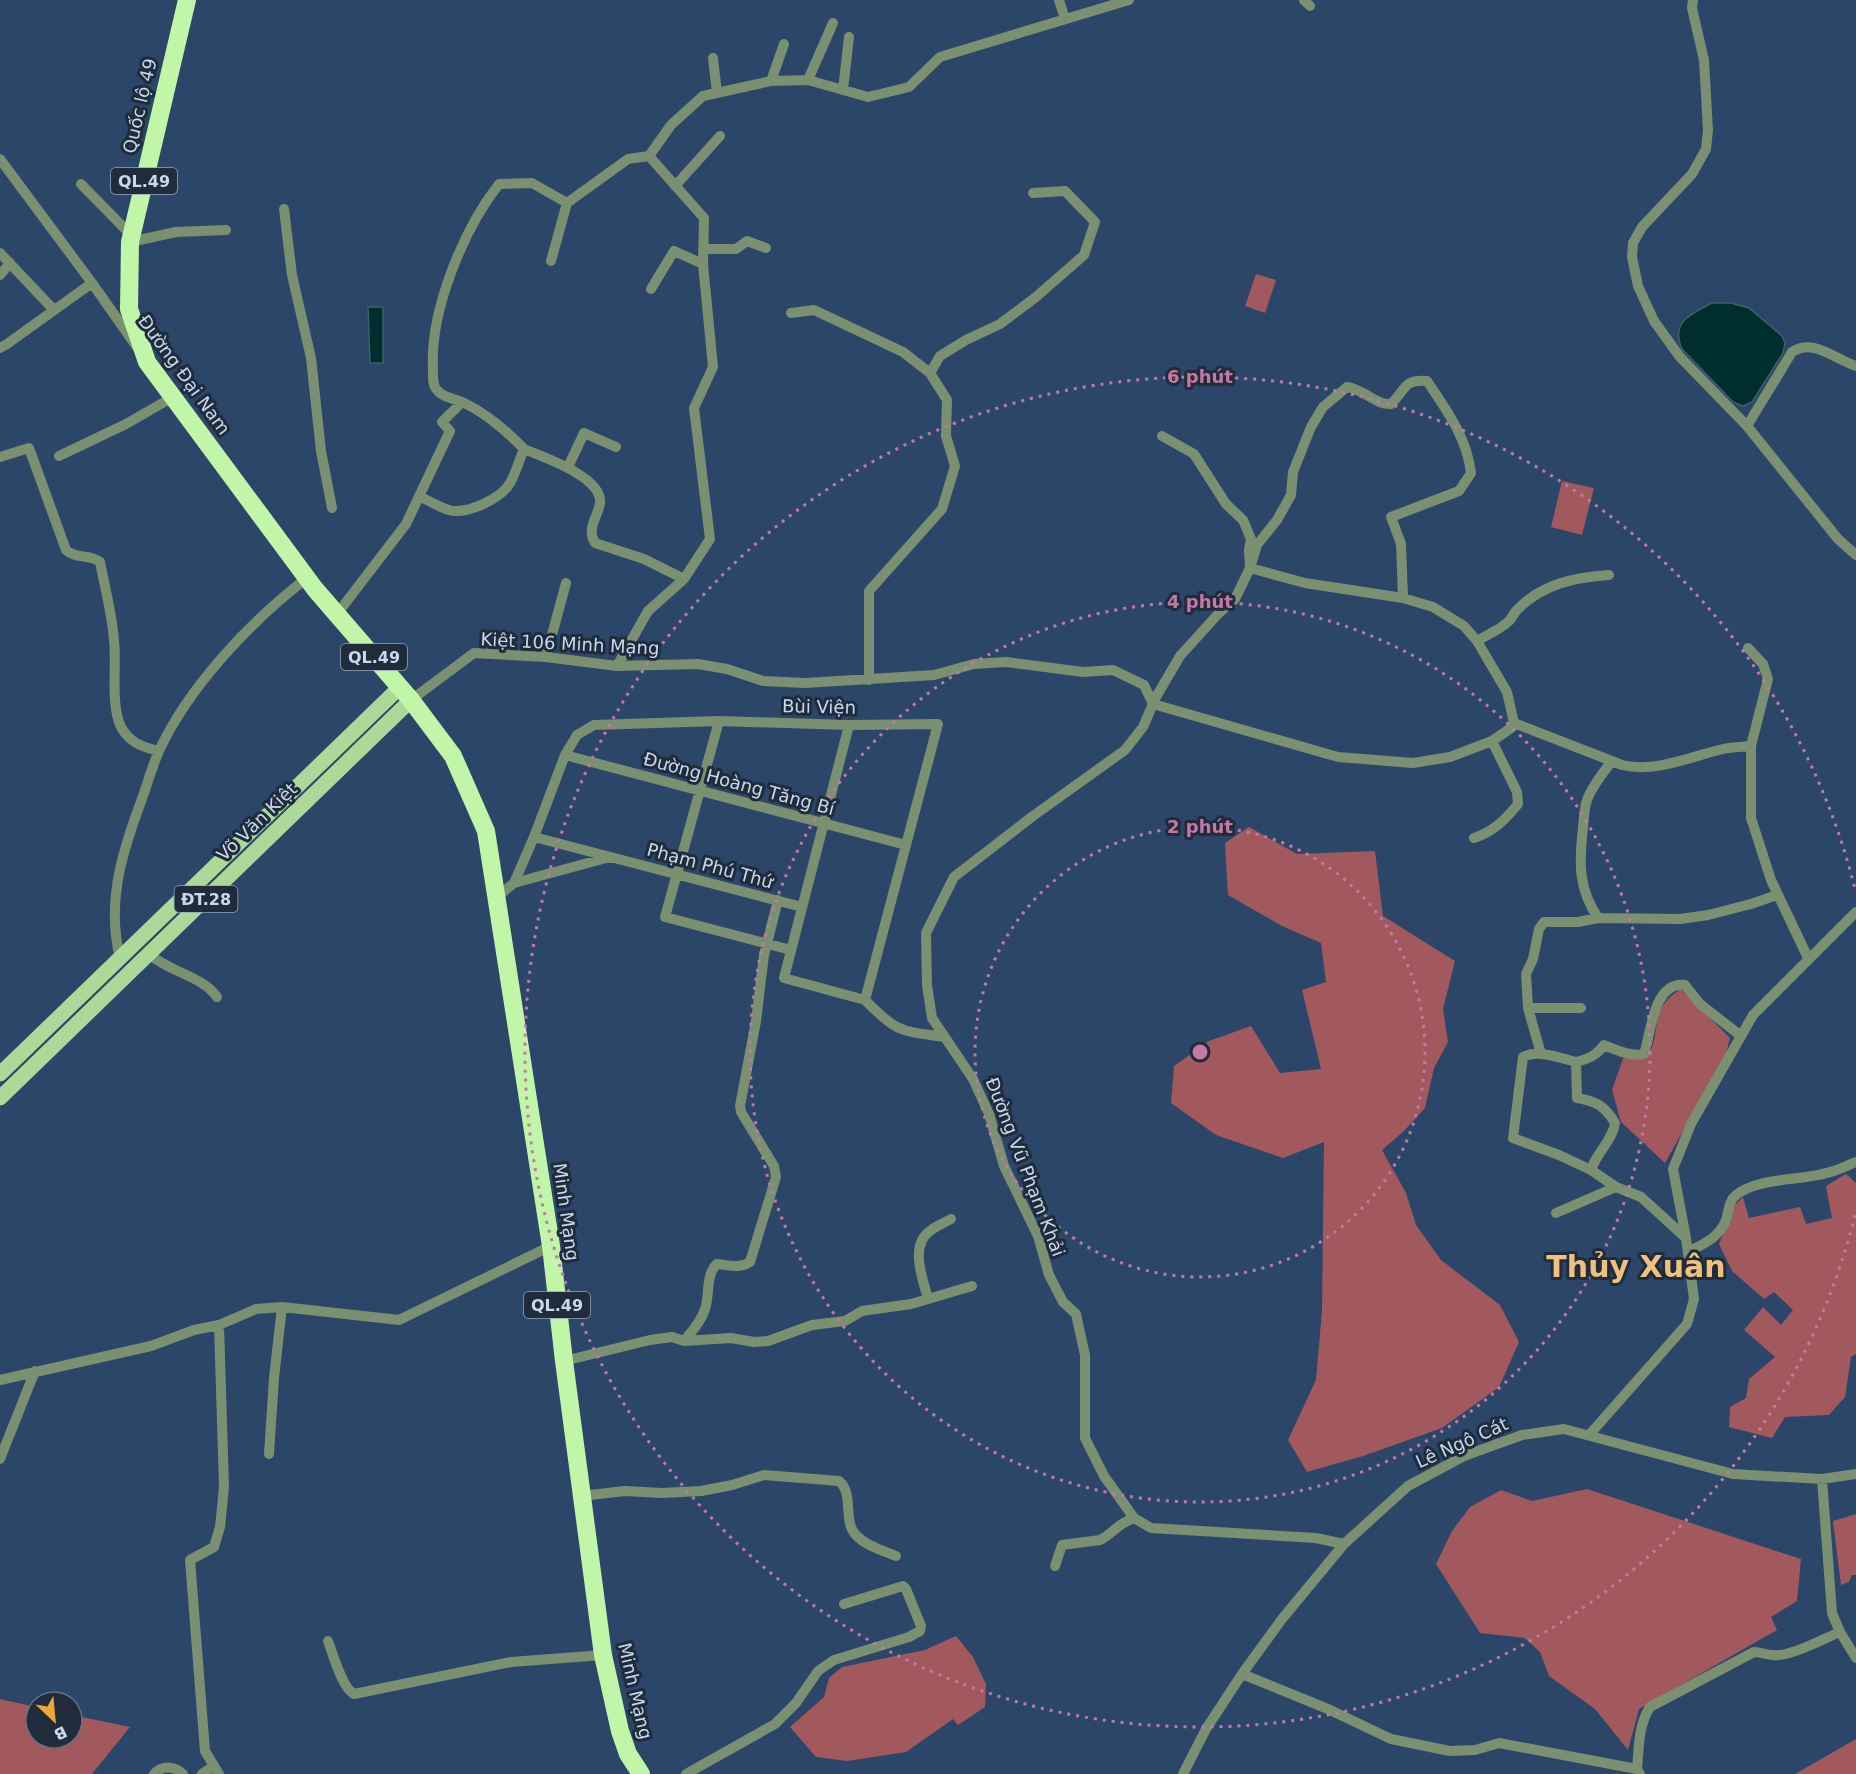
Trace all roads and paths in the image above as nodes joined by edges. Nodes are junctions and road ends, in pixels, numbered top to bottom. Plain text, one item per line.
1 (187, 0) edge
2 (1059, 0) edge
3 (1129, 0) edge
4 (1693, 0) edge
5 (1065, 19) junction
6 (832, 23) dead end
7 (849, 37) dead end
8 (784, 44) dead end
9 (713, 58) dead end
10 (808, 80) junction
11 (771, 81) junction
12 (843, 90) junction
13 (717, 93) junction
14 (720, 136) dead end
15 (649, 156) junction
16 (0, 159) edge
17 (81, 184) dead end
18 (675, 186) junction
19 (1034, 193) dead end
20 (567, 203) junction
21 (284, 209) dead end
22 (226, 230) dead end
23 (131, 239) junction
24 (766, 248) dead end
25 (703, 249) junction
26 (0, 253) edge
27 (551, 261) dead end
28 (10, 263) junction
29 (702, 264) junction
30 (0, 275) edge
31 (92, 283) junction
32 (651, 289) dead end
33 (54, 310) junction
34 (791, 313) dead end
35 (0, 348) edge
36 (147, 362) junction
37 (1856, 366) edge
38 (930, 373) junction
39 (173, 397) junction
40 (462, 402) junction
41 (1747, 426) junction
42 (1162, 436) dead end
43 (616, 447) dead end
44 (524, 449) junction
45 (59, 456) dead end
46 (0, 457) edge
47 (567, 467) junction
48 (419, 496) junction
49 (332, 508) dead end
50 (1856, 555) edge
51 (1250, 568) junction
52 (1609, 575) dead end
53 (307, 578) junction
54 (684, 579) junction
55 (566, 583) dead end
56 (1403, 598) junction
57 (337, 614) junction
58 (1477, 641) junction
59 (1748, 648) dead end
60 (546, 657) junction
61 (617, 666) junction
62 (869, 680) junction
63 (406, 694) junction
64 (1153, 704) junction
65 (719, 721) junction
66 (1514, 723) junction
67 (849, 725) junction
68 (1492, 741) junction
69 (1751, 746) junction
70 (159, 751) junction
71 (565, 755) junction
72 (1612, 760) junction
73 (700, 791) junction
74 (824, 823) junction
75 (534, 837) junction
76 (1474, 838) dead end
77 (906, 845) junction
78 (610, 857) junction
79 (677, 874) junction
80 (514, 883) junction
81 (194, 887) junction
82 (1777, 895) junction
83 (496, 898) junction
84 (205, 899) junction
85 (778, 900) junction
86 (802, 907) junction
87 (1856, 912) edge
88 (1598, 918) junction
89 (767, 943) junction
90 (791, 950) junction
91 (148, 954) junction
92 (1808, 958) junction
93 (120, 959) junction
94 (217, 997) dead end
95 (865, 1000) junction
96 (1528, 1008) junction
97 (1581, 1008) dead end
98 (1741, 1036) junction
99 (945, 1037) junction
100 (1541, 1054) junction
101 (1576, 1062) junction
102 (0, 1074) edge
103 (0, 1098) edge
104 (1854, 1160) edge
105 (1591, 1170) junction
106 (1616, 1187) junction
107 (1556, 1213) dead end
108 (951, 1220) dead end
109 (1686, 1238) junction
110 (551, 1246) junction
111 (1688, 1252) junction
112 (972, 1286) dead end
113 (928, 1299) junction
114 (282, 1307) junction
115 (219, 1325) junction
116 (684, 1341) junction
117 (564, 1361) junction
118 (36, 1371) junction
119 (0, 1380) edge
120 (1590, 1434) junction
121 (269, 1454) dead end
122 (0, 1459) edge
123 (1856, 1474) edge
124 (1822, 1479) junction
125 (581, 1496) junction
126 (1134, 1518) junction
127 (1344, 1544) junction
128 (896, 1556) dead end
129 (1055, 1566) dead end
130 (844, 1604) dead end
131 (1840, 1632) junction
132 (328, 1641) dead end
133 (603, 1654) junction
134 (1856, 1658) edge
135 (1242, 1674) junction
136 (217, 1770) edge
137 (633, 1772) edge
138 (1638, 1772) edge
139 (154, 1774) edge
140 (183, 1774) edge
141 (202, 1774) edge
142 (686, 1774) edge
143 (1183, 1774) edge

1 - 23 highway, Quốc lộ 49 / QL.49
2 - 5 street
3 - 5 street
4 - 41 street
5 - 12 street
6 - 10 street
7 - 12 street
8 - 11 street
9 - 13 street
10 - 11 street
10 - 12 street
11 - 13 street
13 - 15 street
14 - 18 street
15 - 18 street
15 - 20 street
16 - 31 street, Đường Đại Nam
17 - 23 street
18 - 25 street
19 - 38 street
20 - 27 street
20 - 40 street
21 - 49 street
22 - 23 street
23 - 36 highway, Quốc lộ 49 / QL.49
24 - 25 street
25 - 29 street
26 - 28 street
28 - 30 street
28 - 33 street
29 - 32 street
29 - 54 street
31 - 33 street
31 - 36 street, Đường Đại Nam
33 - 35 street
34 - 38 street
36 - 39 highway, Đường Đại Nam / QL.49
37 - 41 street
38 - 62 street
39 - 45 street
39 - 53 highway, Đường Đại Nam / QL.49
40 - 44 street
40 - 48 street
41 - 50 street
42 - 51 street
43 - 47 street
44 - 47 street
44 - 48 street
46 - 70 street
47 - 54 street
48 - 57 street
51 - 56 street
51 - 56 street, Đường Vũ Phạm Khải
51 - 64 street, Đường Vũ Phạm Khải
52 - 58 street
53 - 57 highway, Đường Đại Nam / QL.49
53 - 70 street
54 - 61 street
55 - 60 street
56 - 58 street
57 - 63 highway, QL.49
58 - 66 street
59 - 69 street
60 - 61 street, Kiệt 106 Minh Mạng
60 - 63 street, Kiệt 106 Minh Mạng
61 - 62 street, Kiệt 106 Minh Mạng
62 - 64 street, Kiệt 106 Minh Mạng
63 - 81 main road, Võ Văn Kiệt / ĐT.28
63 - 83 highway, Minh Mạng / QL.49
63 - 84 main road, Võ Văn Kiệt / ĐT.28
64 - 68 street
64 - 99 street, Đường Vũ Phạm Khải
65 - 67 street, Bùi Viện
65 - 71 street, Bùi Viện
65 - 73 street
66 - 68 street
66 - 72 street
67 - 74 street
67 - 77 street, Bùi Viện
68 - 76 street
69 - 72 street
69 - 82 street
70 - 93 street
71 - 73 street, Đường Hoàng Tăng Bí
71 - 75 street, Bùi Viện
72 - 88 street
73 - 74 street, Đường Hoàng Tăng Bí
73 - 79 street
74 - 77 street, Đường Hoàng Tăng Bí
74 - 86 street
75 - 78 street, Phạm Phú Thứ
75 - 80 street, Bùi Viện
77 - 95 street, Bùi Viện
78 - 79 street, Phạm Phú Thứ
78 - 80 street, Phạm Phú Thứ
79 - 85 street, Phạm Phú Thứ
79 - 89 street
80 - 83 street, Phạm Phú Thứ
81 - 84 main road
81 - 93 main road, Võ Văn Kiệt / ĐT.28
82 - 88 street
82 - 92 street
83 - 110 highway, Minh Mạng / QL.49
84 - 91 main road, Võ Văn Kiệt / ĐT.28
85 - 86 street, Phạm Phú Thứ
85 - 89 street
86 - 90 street
87 - 92 street
88 - 96 street
89 - 90 street
89 - 116 street
90 - 95 street
91 - 94 street
91 - 103 main road, Võ Văn Kiệt / ĐT.28
92 - 98 street
93 - 102 main road, Võ Văn Kiệt / ĐT.28
95 - 99 street
96 - 97 street
96 - 100 street
98 - 101 street
98 - 109 street
99 - 126 street, Đường Vũ Phạm Khải
100 - 101 street
100 - 105 street
101 - 105 street
104 - 111 street
105 - 106 street
106 - 107 street
106 - 109 street
108 - 113 street
109 - 111 street
110 - 114 street
110 - 117 highway, Minh Mạng / QL.49
111 - 120 street
112 - 113 street
113 - 116 street
114 - 115 street
114 - 121 street
115 - 118 street
115 - 136 street
116 - 117 street
117 - 125 highway, Minh Mạng / QL.49
118 - 119 street
118 - 122 street
120 - 124 street, Lê Ngô Cát
120 - 127 street, Lê Ngô Cát
123 - 124 street, Lê Ngô Cát
124 - 131 street
125 - 128 street
125 - 133 highway, Minh Mạng / QL.49
126 - 127 street
126 - 129 street
127 - 135 street, Lê Ngô Cát
130 - 142 street
131 - 134 street
131 - 138 street
132 - 133 street
133 - 137 highway, Minh Mạng / QL.49
135 - 138 street
135 - 143 street, Lê Ngô Cát
136 - 141 street
139 - 140 street

